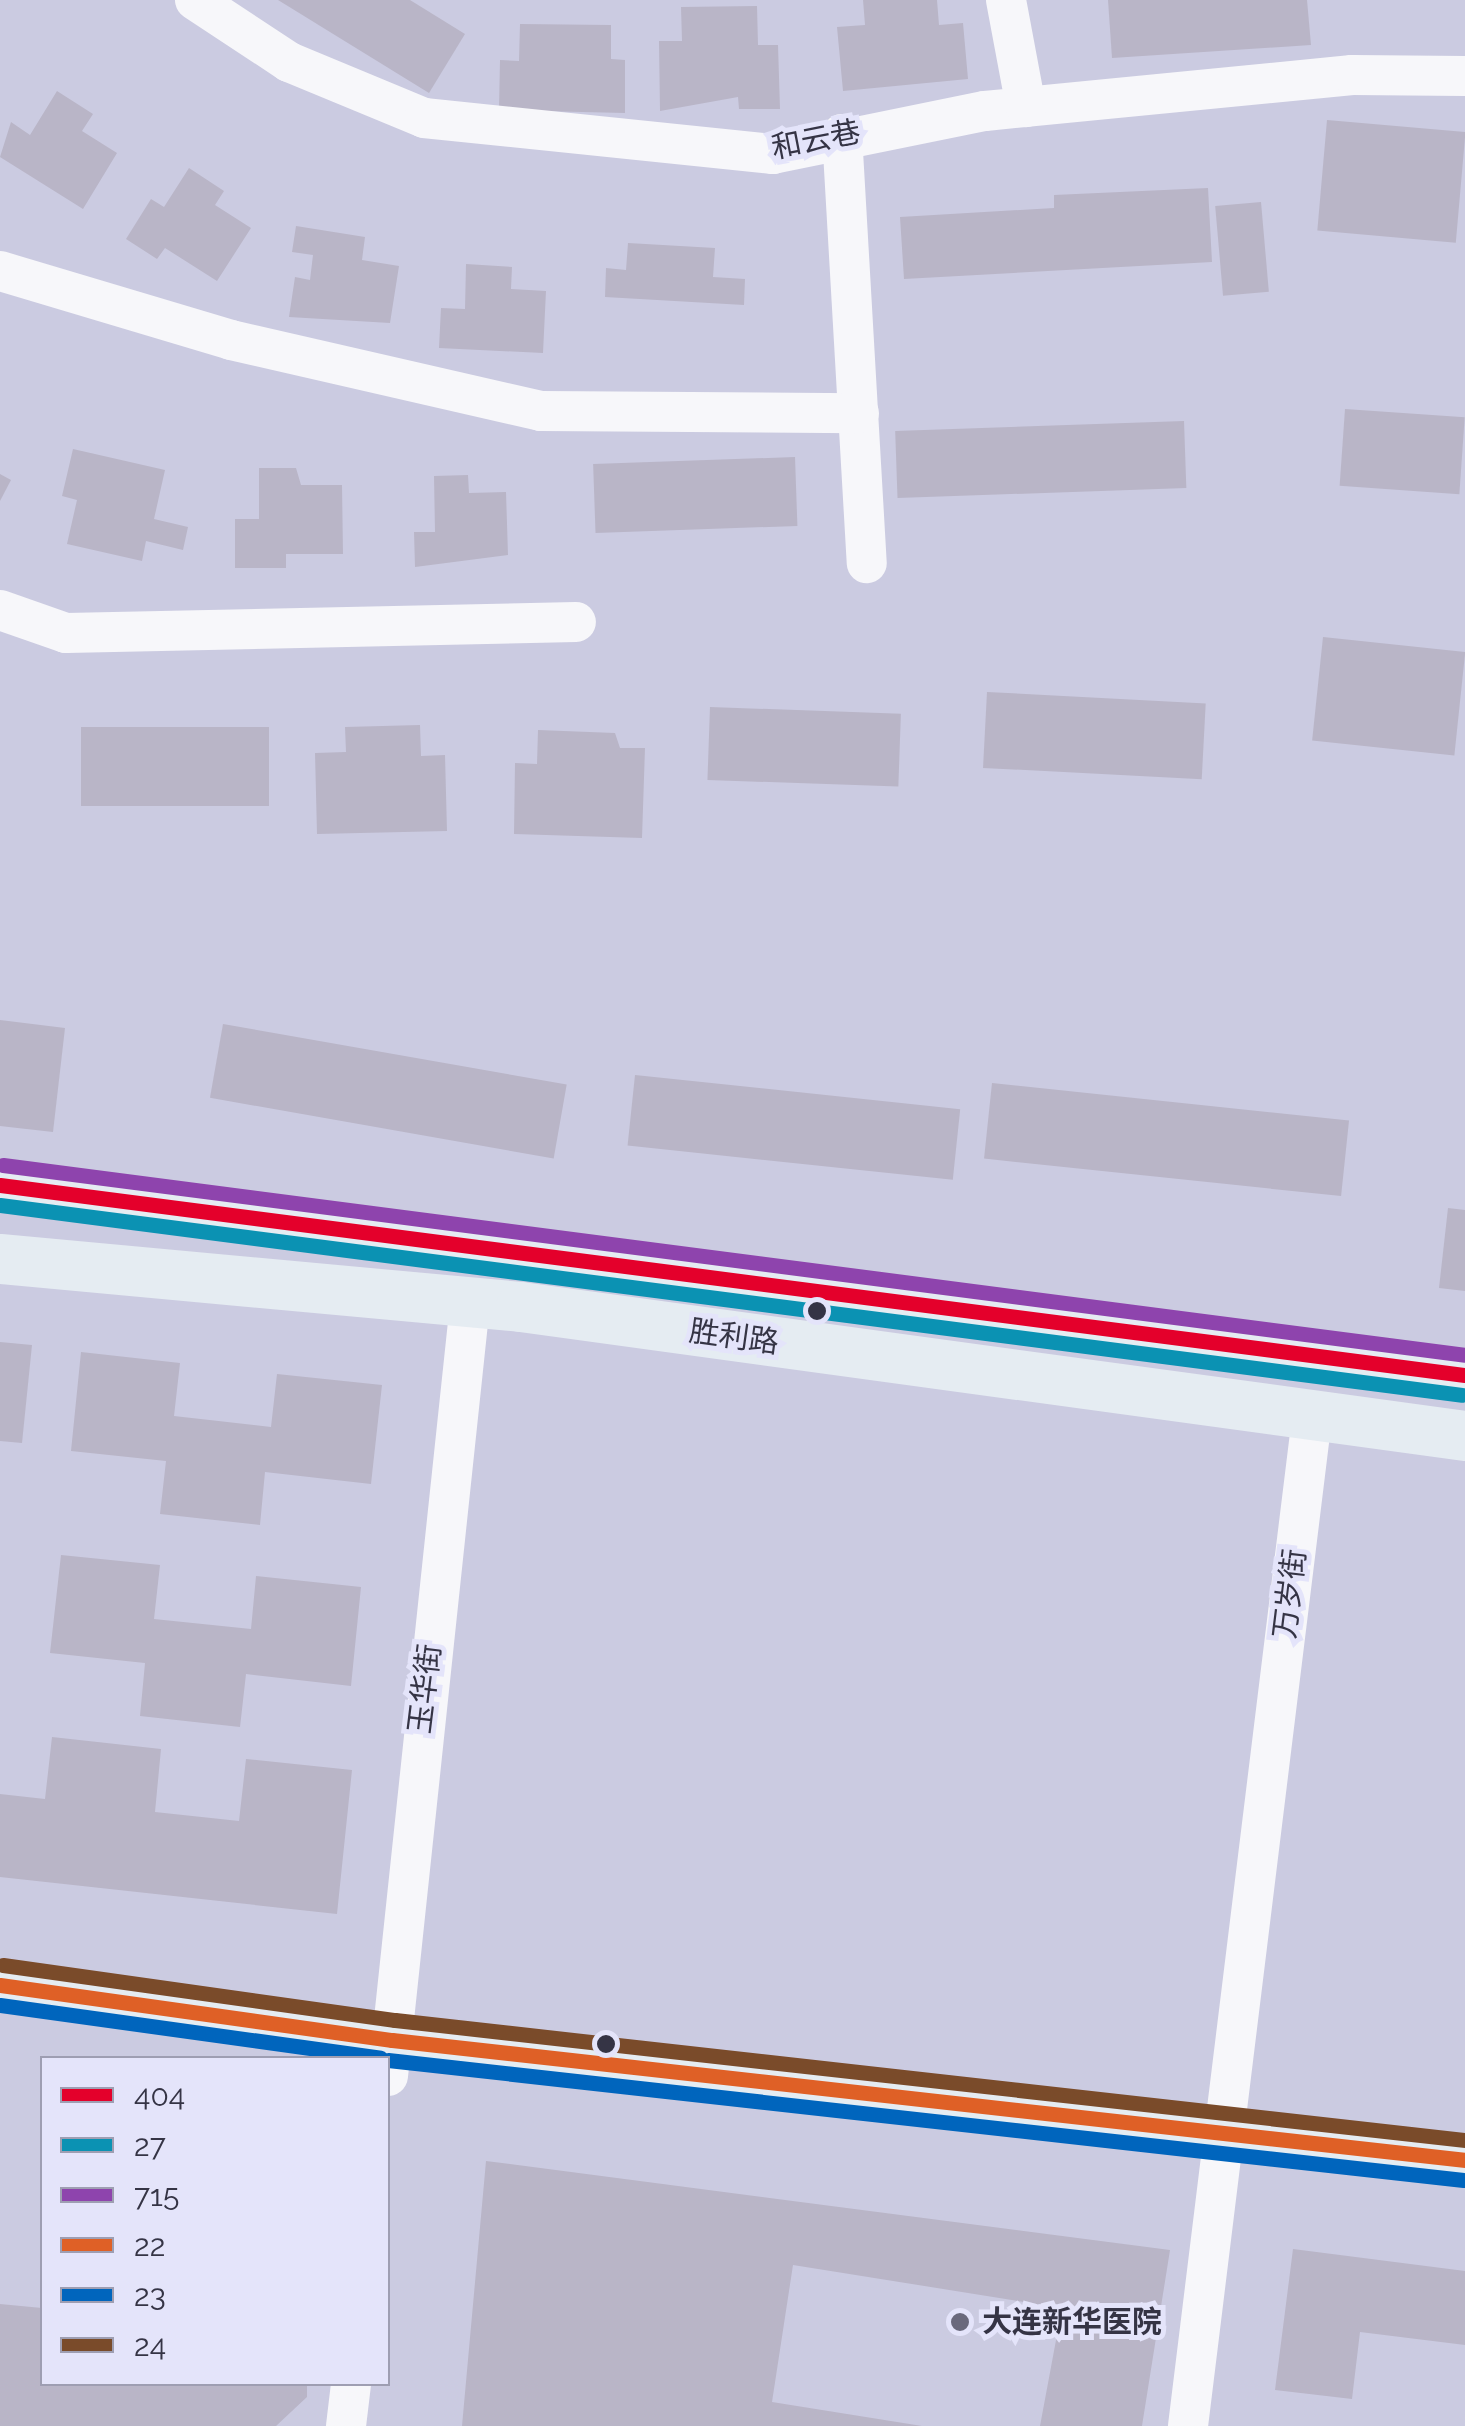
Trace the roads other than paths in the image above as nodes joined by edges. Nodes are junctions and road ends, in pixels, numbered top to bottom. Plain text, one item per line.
1 (195, 0) edge
2 (1006, 0) edge
3 (1465, 76) edge
4 (1026, 107) junction
5 (842, 134) junction
6 (0, 270) edge
7 (859, 413) junction
8 (868, 563) dead end
9 (0, 610) edge
10 (576, 622) dead end
11 (0, 1185) edge
12 (0, 1258) edge
13 (470, 1303) junction
14 (1465, 1375) edge
15 (1312, 1417) junction
16 (1465, 1436) edge
17 (0, 1984) edge
18 (379, 2056) edge
19 (390, 2058) edge
20 (1224, 2130) junction
21 (1465, 2160) edge
22 (351, 2386) edge
23 (346, 2426) edge
24 (1188, 2426) edge

1 - 5 street, 和云巷
2 - 4 street
3 - 4 street, 和云巷
4 - 5 street, 和云巷
5 - 7 street
6 - 7 street
7 - 8 street
9 - 10 street
11 - 14 main road, 胜利路
12 - 13 main road, 胜利路
13 - 15 main road, 胜利路
13 - 19 street, 玉华街
15 - 16 main road, 胜利路
15 - 20 street, 万岁街
17 - 18 main road
19 - 20 main road
20 - 21 main road
20 - 24 street, 万岁街
22 - 23 street

